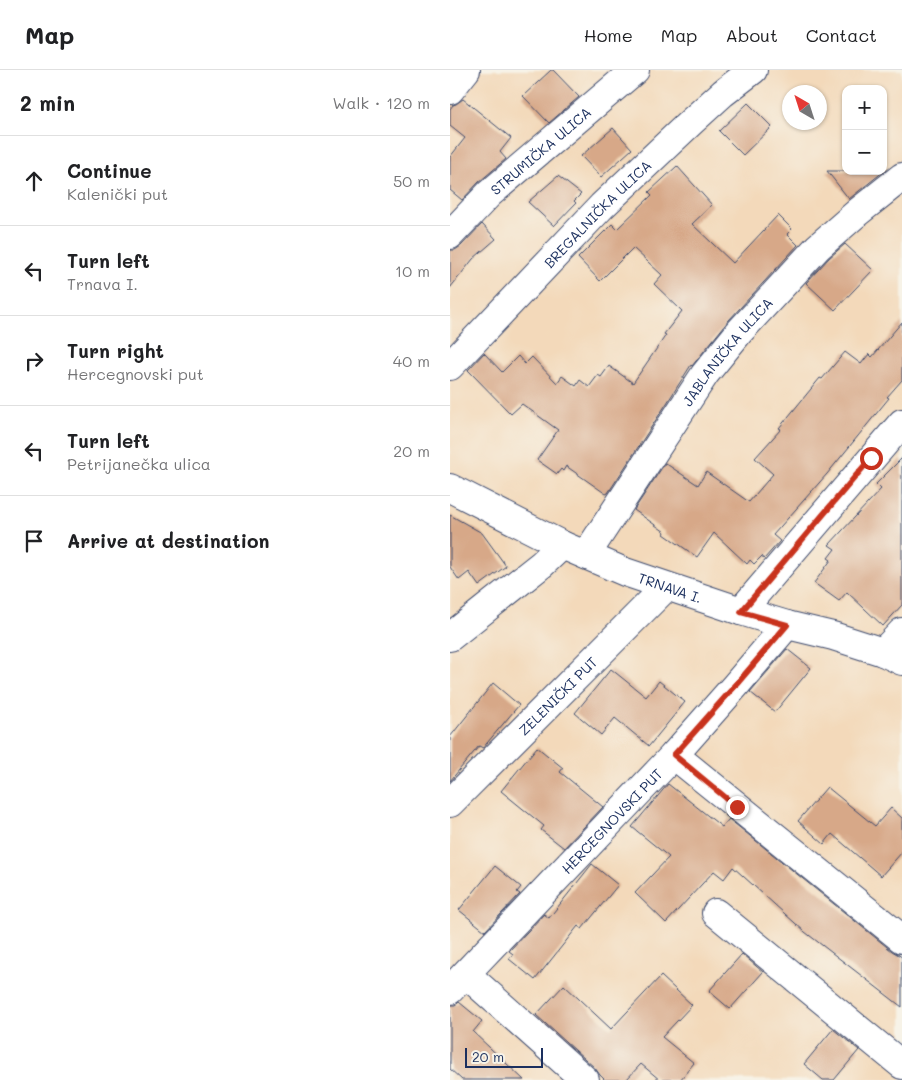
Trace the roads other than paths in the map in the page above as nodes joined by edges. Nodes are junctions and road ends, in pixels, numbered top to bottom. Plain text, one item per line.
1 (466, 70) edge
2 (635, 70) edge
3 (753, 70) edge
4 (450, 90) edge
5 (902, 177) edge
6 (450, 235) edge
7 (450, 366) edge
8 (902, 423) edge
9 (450, 488) edge
10 (562, 545) junction
11 (586, 555) junction
12 (666, 587) junction
13 (741, 612) junction
14 (787, 625) junction
15 (902, 632) edge
16 (450, 637) edge
17 (892, 657) edge
18 (674, 755) junction
19 (450, 802) edge
20 (716, 913) dead end
21 (902, 939) edge
22 (458, 982) edge
23 (902, 1065) edge
24 (585, 1080) edge

1 - 4 street
2 - 6 street, STRUMIČKA ULICA
3 - 7 street, BREGALNIČKA ULICA
5 - 11 street, JABLANIČKA ULICA
8 - 13 street
9 - 10 street, TRNAVA I.
10 - 11 street, TRNAVA I.
10 - 16 street
11 - 12 street, TRNAVA I.
12 - 13 street, TRNAVA I.
12 - 19 street, ZELENIČKI PUT
13 - 14 street, TRNAVA I.
14 - 17 street, TRNAVA I.
14 - 18 street, HERCEGNOVSKI PUT
15 - 17 street
18 - 21 street
18 - 22 street, HERCEGNOVSKI PUT
20 - 23 street
22 - 24 street

